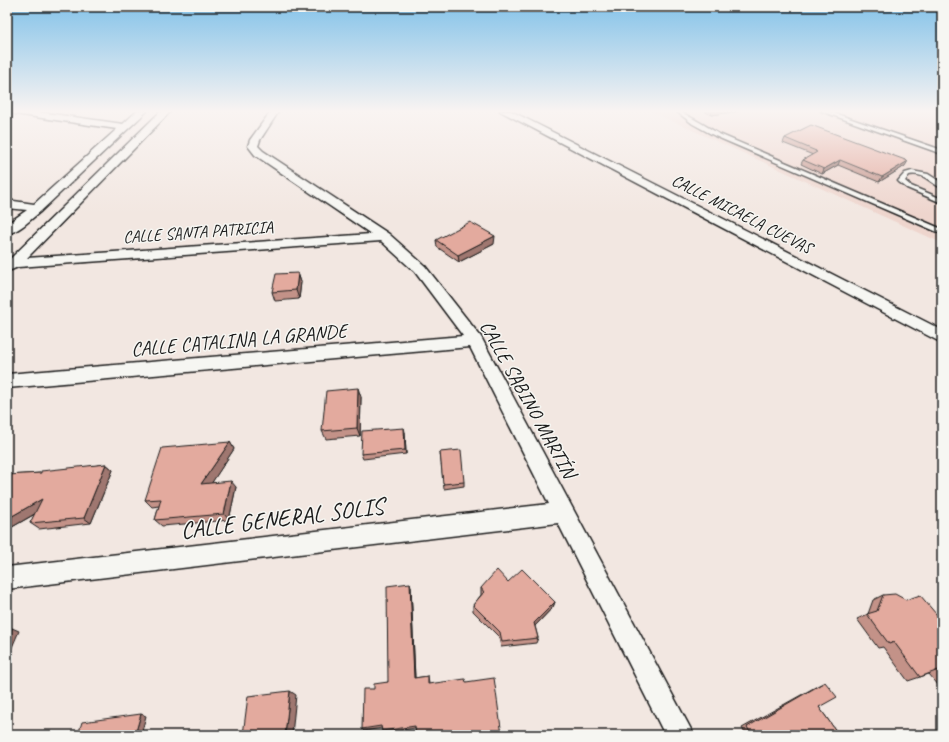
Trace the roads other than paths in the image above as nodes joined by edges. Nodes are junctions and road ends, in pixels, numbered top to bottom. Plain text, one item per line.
1 (105, 146) edge
2 (132, 146) edge
3 (253, 146) edge
4 (572, 146) edge
5 (741, 146) edge
6 (924, 146) edge
7 (942, 152) edge
8 (942, 186) edge
9 (942, 200) edge
10 (7, 204) edge
11 (37, 208) junction
12 (7, 230) edge
13 (942, 232) edge
14 (384, 237) junction
15 (11, 267) edge
16 (942, 337) edge
17 (475, 341) junction
18 (7, 381) edge
19 (564, 512) junction
20 (7, 578) edge
21 (680, 735) edge

1 - 11 street
2 - 15 street
3 - 14 street, CALLE SABINO MARTÍN
4 - 16 street, CALLE MICAELA CUEVAS
5 - 13 lane
6 - 7 lane
8 - 9 lane
10 - 11 street
11 - 12 street
14 - 15 street, CALLE SANTA PATRICIA
14 - 17 street, CALLE SABINO MARTÍN
17 - 18 street, CALLE CATALINA LA GRANDE
17 - 19 street, CALLE SABINO MARTÍN
19 - 20 street, CALLE GENERAL SOLIS
19 - 21 street, CALLE SABINO MARTÍN

